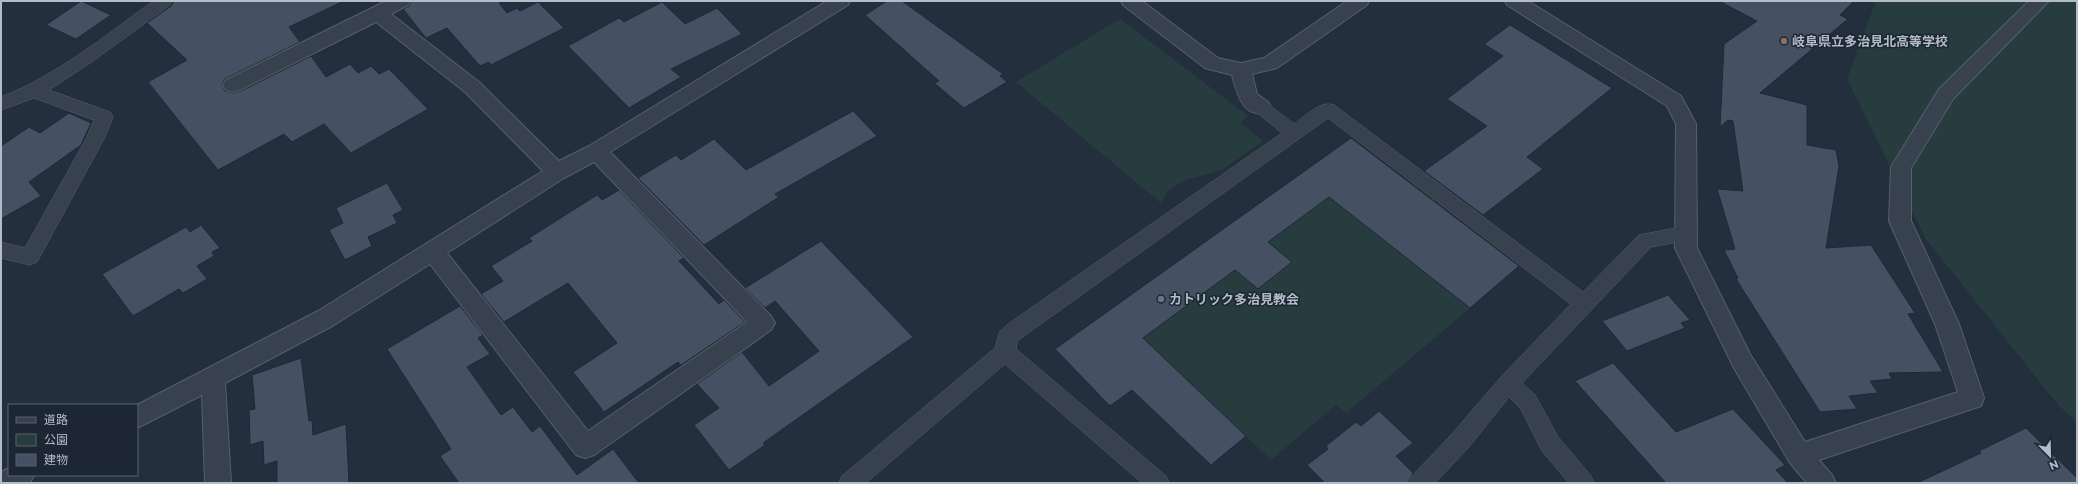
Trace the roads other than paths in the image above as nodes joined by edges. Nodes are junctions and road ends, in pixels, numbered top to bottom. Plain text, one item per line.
1 (164, 1) edge
2 (401, 1) edge
3 (841, 1) edge
4 (1130, 1) edge
5 (1360, 1) edge
6 (1514, 1) edge
7 (2040, 1) edge
8 (377, 13) junction
9 (1241, 70) junction
10 (233, 85) dead end
11 (34, 91) junction
12 (1, 104) edge
13 (1261, 107) joint
14 (1294, 132) junction
15 (596, 151) junction
16 (557, 172) junction
17 (1686, 234) junction
18 (1, 250) edge
19 (433, 251) junction
20 (1585, 304) junction
21 (1006, 352) junction
22 (214, 378) junction
23 (1508, 384) junction
24 (138, 416) edge
25 (1799, 455) junction
26 (19, 476) edge
27 (5, 483) edge
28 (218, 483) edge
29 (850, 483) edge
30 (1158, 483) edge
31 (1420, 483) edge
32 (1583, 483) edge
33 (1823, 483) edge

1 - 11 lane
2 - 8 street
3 - 15 street
4 - 9 street
5 - 9 street
6 - 17 street
7 - 25 street
8 - 10 street
8 - 16 street
9 - 13 street
11 - 12 lane
11 - 18 lane
13 - 14 lane
14 - 20 lane
14 - 21 lane
15 - 16 street
15 - 19 street
16 - 19 street
17 - 20 lane
17 - 25 street
19 - 22 street
20 - 23 lane
21 - 29 lane
21 - 30 lane
22 - 24 street
22 - 28 street
23 - 31 lane
23 - 32 lane
25 - 33 street
26 - 27 street

